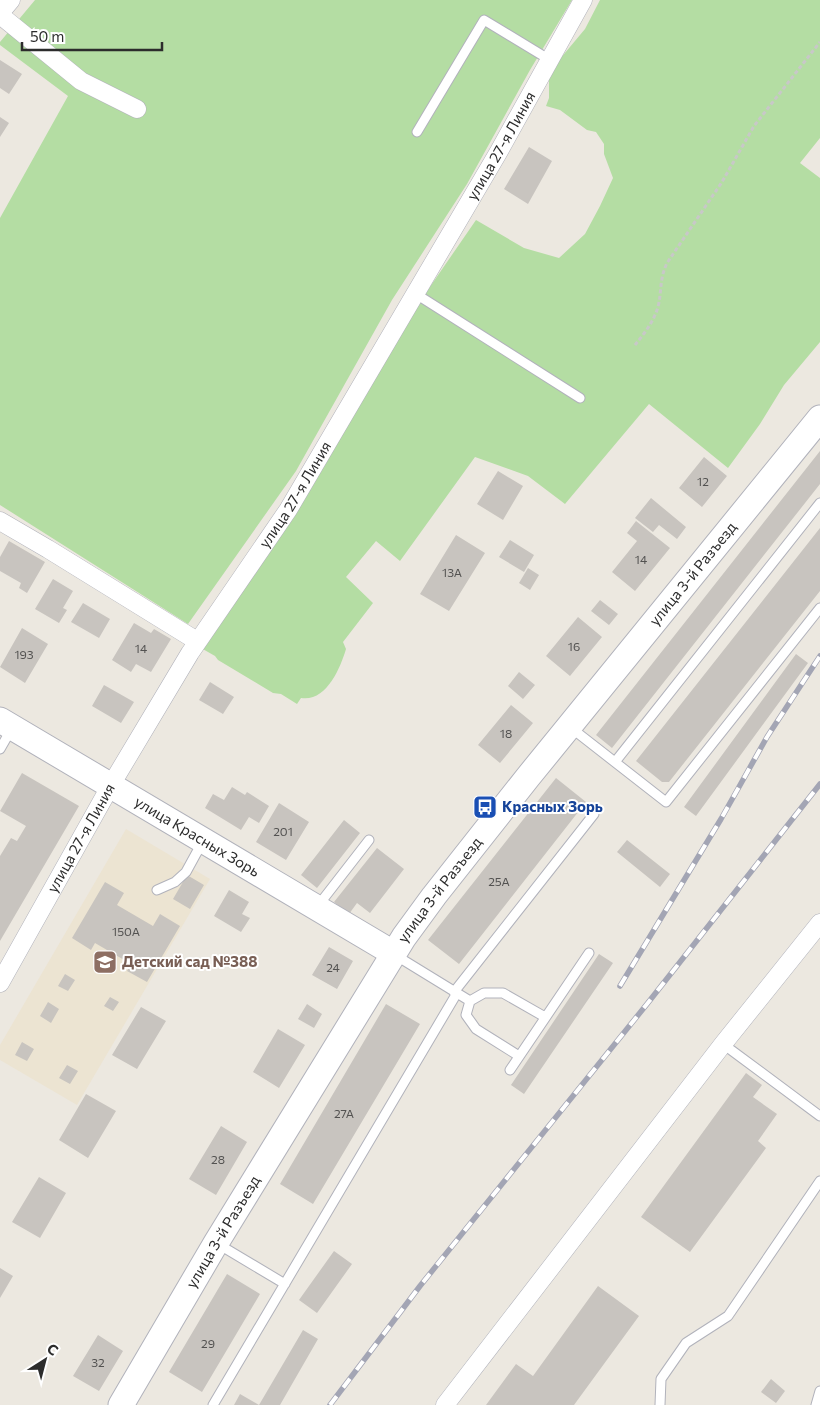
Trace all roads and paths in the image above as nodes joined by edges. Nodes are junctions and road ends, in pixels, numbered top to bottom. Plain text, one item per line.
1 (11, 0) edge
2 (583, 0) edge
3 (0, 14) edge
4 (820, 42) edge
5 (550, 60) junction
6 (137, 109) dead end
7 (417, 132) dead end
8 (416, 294) junction
9 (635, 345) dead end
10 (580, 398) dead end
11 (820, 418) edge
12 (820, 503) edge
13 (0, 521) edge
14 (820, 608) edge
15 (197, 642) junction
16 (6, 724) edge
17 (570, 726) junction
18 (0, 749) edge
19 (616, 762) junction
20 (111, 785) junction
21 (594, 814) dead end
22 (369, 840) dead end
23 (204, 841) junction
24 (157, 890) dead end
25 (316, 908) junction
26 (820, 923) edge
27 (589, 952) dead end
28 (393, 954) junction
29 (0, 983) edge
30 (455, 993) junction
31 (470, 1001) junction
32 (545, 1017) junction
33 (723, 1044) junction
34 (519, 1056) junction
35 (510, 1070) dead end
36 (820, 1116) edge
37 (820, 1181) edge
38 (216, 1243) junction
39 (285, 1284) junction
40 (820, 1390) edge
41 (121, 1405) edge
42 (213, 1405) edge
43 (445, 1405) edge
44 (660, 1405) edge
45 (816, 1405) edge

1 - 3 street
2 - 5 street, улица 27-я Линия
3 - 6 street
4 - 9 path
5 - 7 lane
5 - 8 street, улица 27-я Линия
8 - 10 lane
8 - 15 street, улица 27-я Линия
11 - 17 main road, улица 3-й Разъезд
12 - 19 lane
13 - 15 street
14 - 19 lane
15 - 20 street, улица 27-я Линия
16 - 18 lane
16 - 20 main road, улица Красных Зорь
17 - 19 lane
17 - 28 main road, улица 3-й Разъезд
20 - 23 main road, улица Красных Зорь
20 - 29 street, улица 27-я Линия
21 - 30 lane
22 - 25 lane
23 - 24 lane
23 - 25 main road, улица Красных Зорь
25 - 28 main road, улица Красных Зорь
26 - 33 street
27 - 32 lane
28 - 30 lane
28 - 38 main road, улица 3-й Разъезд
30 - 31 lane
30 - 39 lane
31 - 32 lane
31 - 34 lane
32 - 34 lane
33 - 36 lane
33 - 43 street
34 - 35 lane
37 - 44 lane
38 - 39 lane
38 - 41 main road, улица 3-й Разъезд
39 - 42 lane
40 - 45 lane

